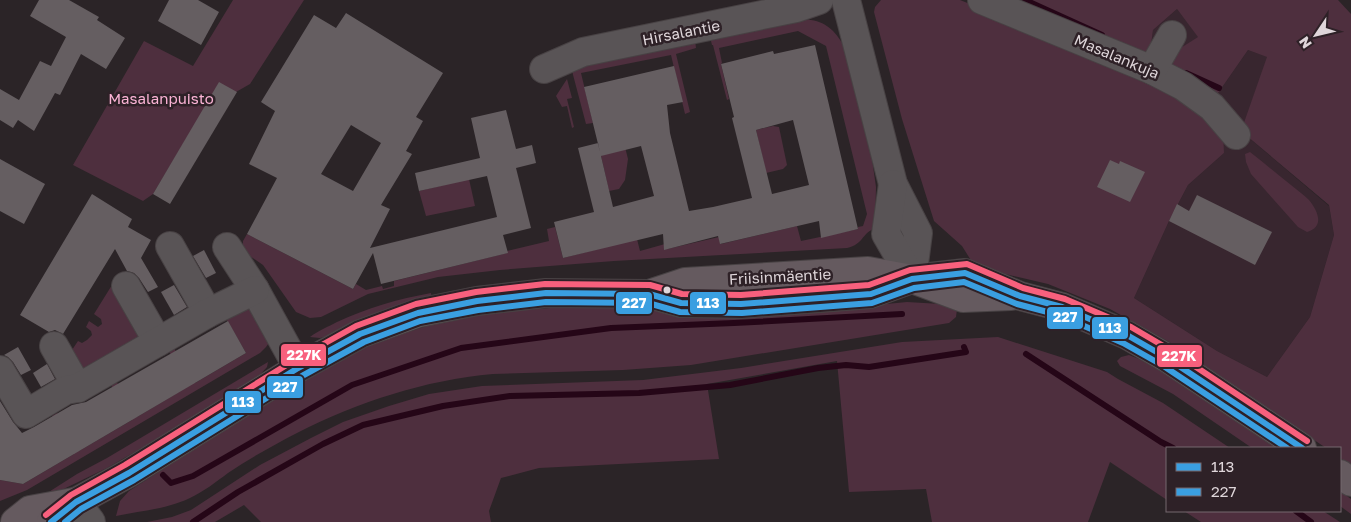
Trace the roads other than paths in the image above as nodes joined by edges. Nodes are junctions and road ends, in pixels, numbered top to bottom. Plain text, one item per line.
1 (819, 0) edge
2 (846, 0) edge
3 (982, 0) edge
4 (1172, 35) dead end
5 (544, 69) dead end
6 (1152, 70) junction
7 (1236, 135) dead end
8 (170, 246) dead end
9 (227, 247) dead end
10 (912, 279) junction
11 (126, 286) dead end
12 (255, 290) junction
13 (208, 313) junction
14 (158, 342) junction
15 (54, 346) dead end
16 (298, 368) junction
17 (0, 370) edge
18 (78, 388) junction
19 (1300, 447) edge
20 (84, 512) edge
21 (15, 522) edge
22 (51, 522) edge

1 - 5 street, Hirsalantie
2 - 10 street
3 - 6 street, Masalankuja
4 - 6 street
6 - 7 street, Masalankuja
8 - 13 street
9 - 12 street
10 - 16 main road, Friisinmäentie
10 - 19 main road, Friisinmäentie
11 - 14 street
12 - 13 street
12 - 16 street
13 - 14 street
14 - 18 street
15 - 18 street
16 - 20 main road, Friisinmäentie
17 - 18 street
20 - 21 main road, Friisinmäentie
20 - 22 main road, Friisinmäentie

